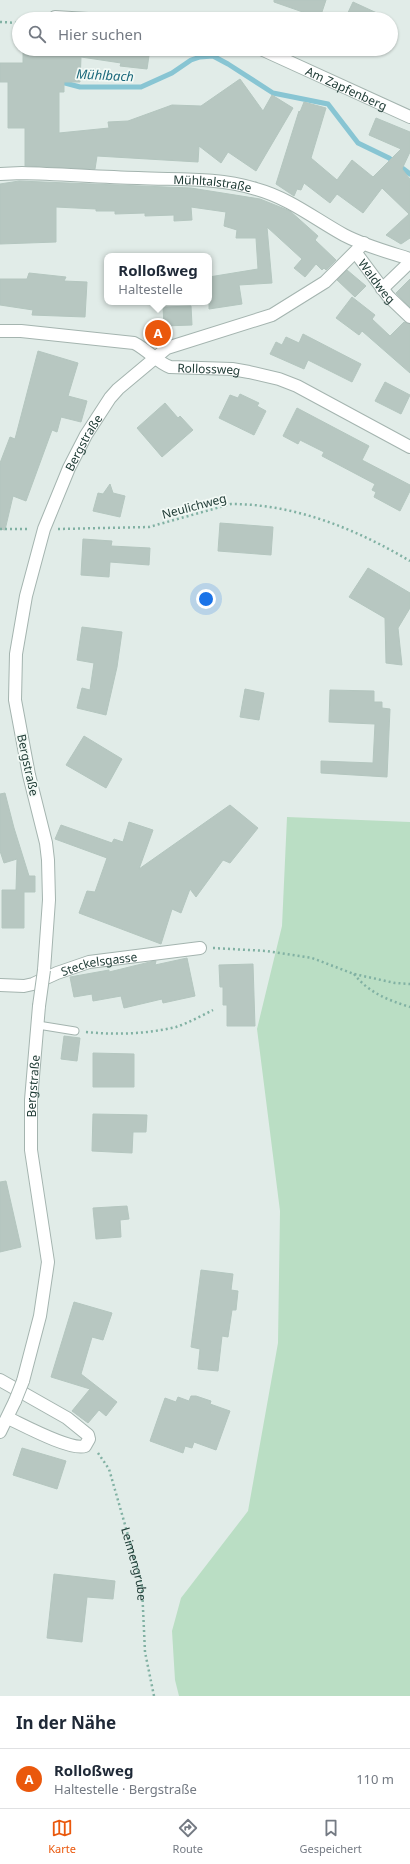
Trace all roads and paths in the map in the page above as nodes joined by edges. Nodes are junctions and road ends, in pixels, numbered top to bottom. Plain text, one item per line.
1 (0, 22) edge
2 (12, 23) edge
3 (275, 56) edge
4 (410, 117) edge
5 (0, 174) edge
6 (364, 243) junction
7 (356, 253) junction
8 (410, 260) edge
9 (382, 289) junction
10 (410, 317) edge
11 (0, 331) edge
12 (155, 357) junction
13 (410, 447) edge
14 (0, 529) edge
15 (44, 529) junction
16 (410, 561) edge
17 (200, 948) joint
18 (354, 974) junction
19 (410, 984) edge
20 (0, 985) edge
21 (410, 1007) edge
22 (213, 1010) dead end
23 (38, 1025) junction
24 (75, 1031) joint
25 (0, 1380) edge
26 (8, 1418) junction
27 (0, 1432) edge
28 (89, 1439) junction
29 (154, 1696) edge

1 - 2 path
3 - 4 street, Am Zapfenberg
5 - 6 street, Mühltalstraße
6 - 7 street, Waldweg
6 - 8 street, Mühltalstraße
7 - 9 street, Waldweg
7 - 12 street, Bergstraße
8 - 9 street
9 - 10 street, Waldweg
11 - 12 street, Rollossweg
12 - 13 street, Rollossweg
12 - 15 street, Bergstraße
14 - 15 path, Neulichweg
15 - 16 path, Neulichweg
15 - 23 street, Bergstraße, bridge
17 - 18 path
17 - 20 street, Steckelsgasse
18 - 19 path
18 - 21 path
22 - 24 path
23 - 24 lane
23 - 26 street, Bergstraße, bridge
25 - 28 street
26 - 27 street, Bergstraße
26 - 28 street
28 - 29 path, Leimengrube

